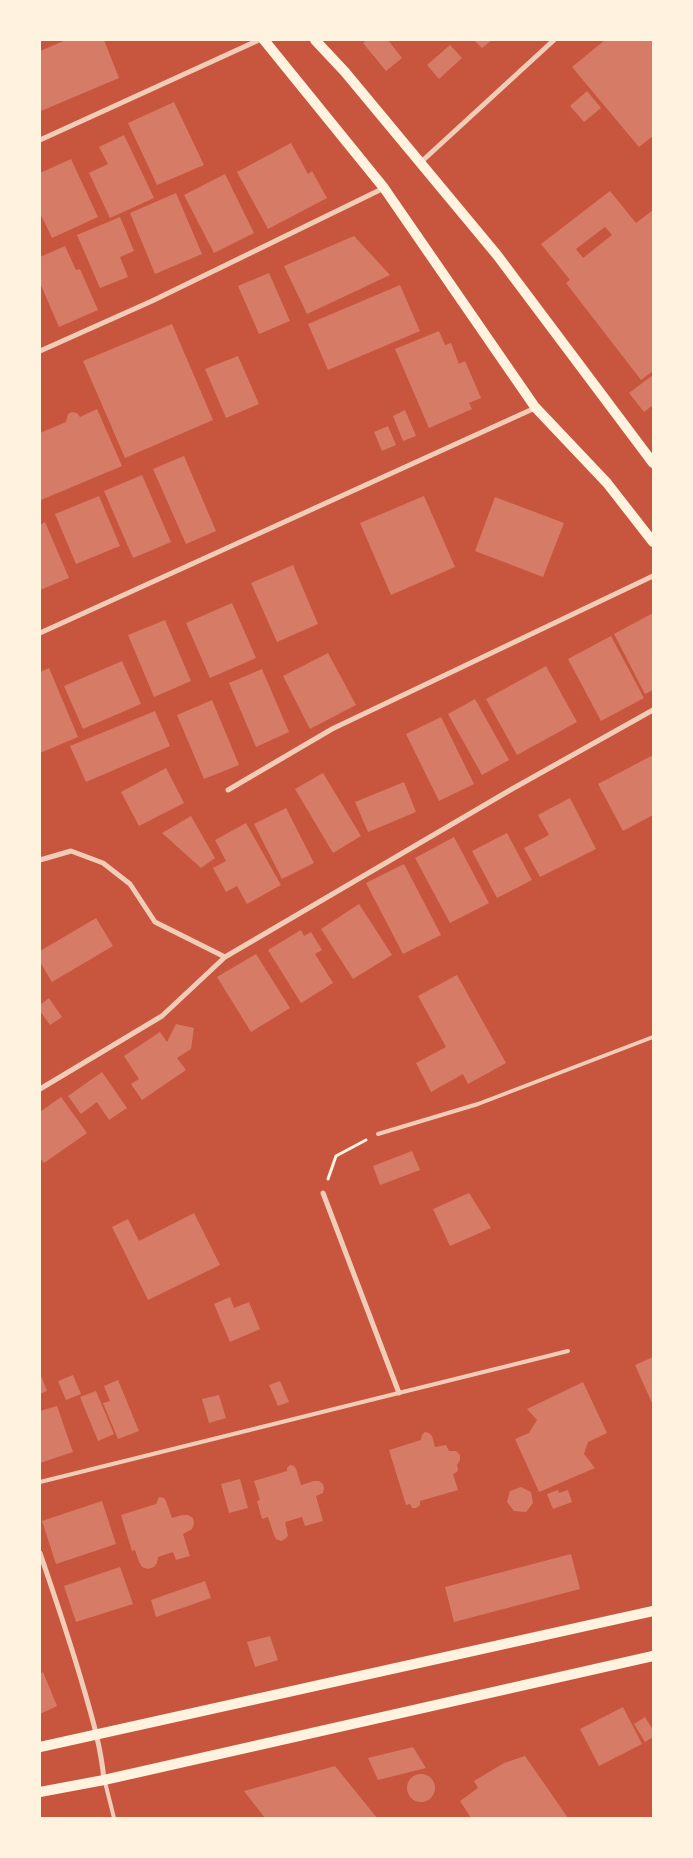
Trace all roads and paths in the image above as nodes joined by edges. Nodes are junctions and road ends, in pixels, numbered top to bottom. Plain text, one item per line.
1 (259, 40) edge
2 (264, 40) edge
3 (315, 40) edge
4 (554, 40) edge
5 (40, 140) edge
6 (420, 163) junction
7 (384, 188) junction
8 (40, 351) edge
9 (536, 407) junction
10 (653, 462) edge
11 (653, 542) edge
12 (653, 576) edge
13 (40, 633) edge
14 (653, 710) edge
15 (228, 790) dead end
16 (40, 860) edge
17 (225, 957) junction
18 (653, 1037) edge
19 (40, 1089) edge
20 (378, 1134) joint
21 (323, 1193) joint
22 (568, 1351) dead end
23 (399, 1393) junction
24 (40, 1482) edge
25 (40, 1554) edge
26 (653, 1611) edge
27 (653, 1656) edge
28 (98, 1735) junction
29 (40, 1747) edge
30 (104, 1780) junction
31 (40, 1792) edge
32 (114, 1818) edge

1 - 5 street
2 - 7 main road
3 - 6 main road
4 - 6 street
6 - 10 main road
7 - 8 street
7 - 9 main road
9 - 11 main road
9 - 13 street
12 - 15 street
14 - 17 street
16 - 17 street
17 - 19 street
18 - 20 lane
20 - 21 path
21 - 23 street
22 - 23 lane
23 - 24 lane
25 - 28 street
26 - 28 main road
27 - 30 main road
28 - 29 main road
28 - 30 street
30 - 31 main road
30 - 32 lane

